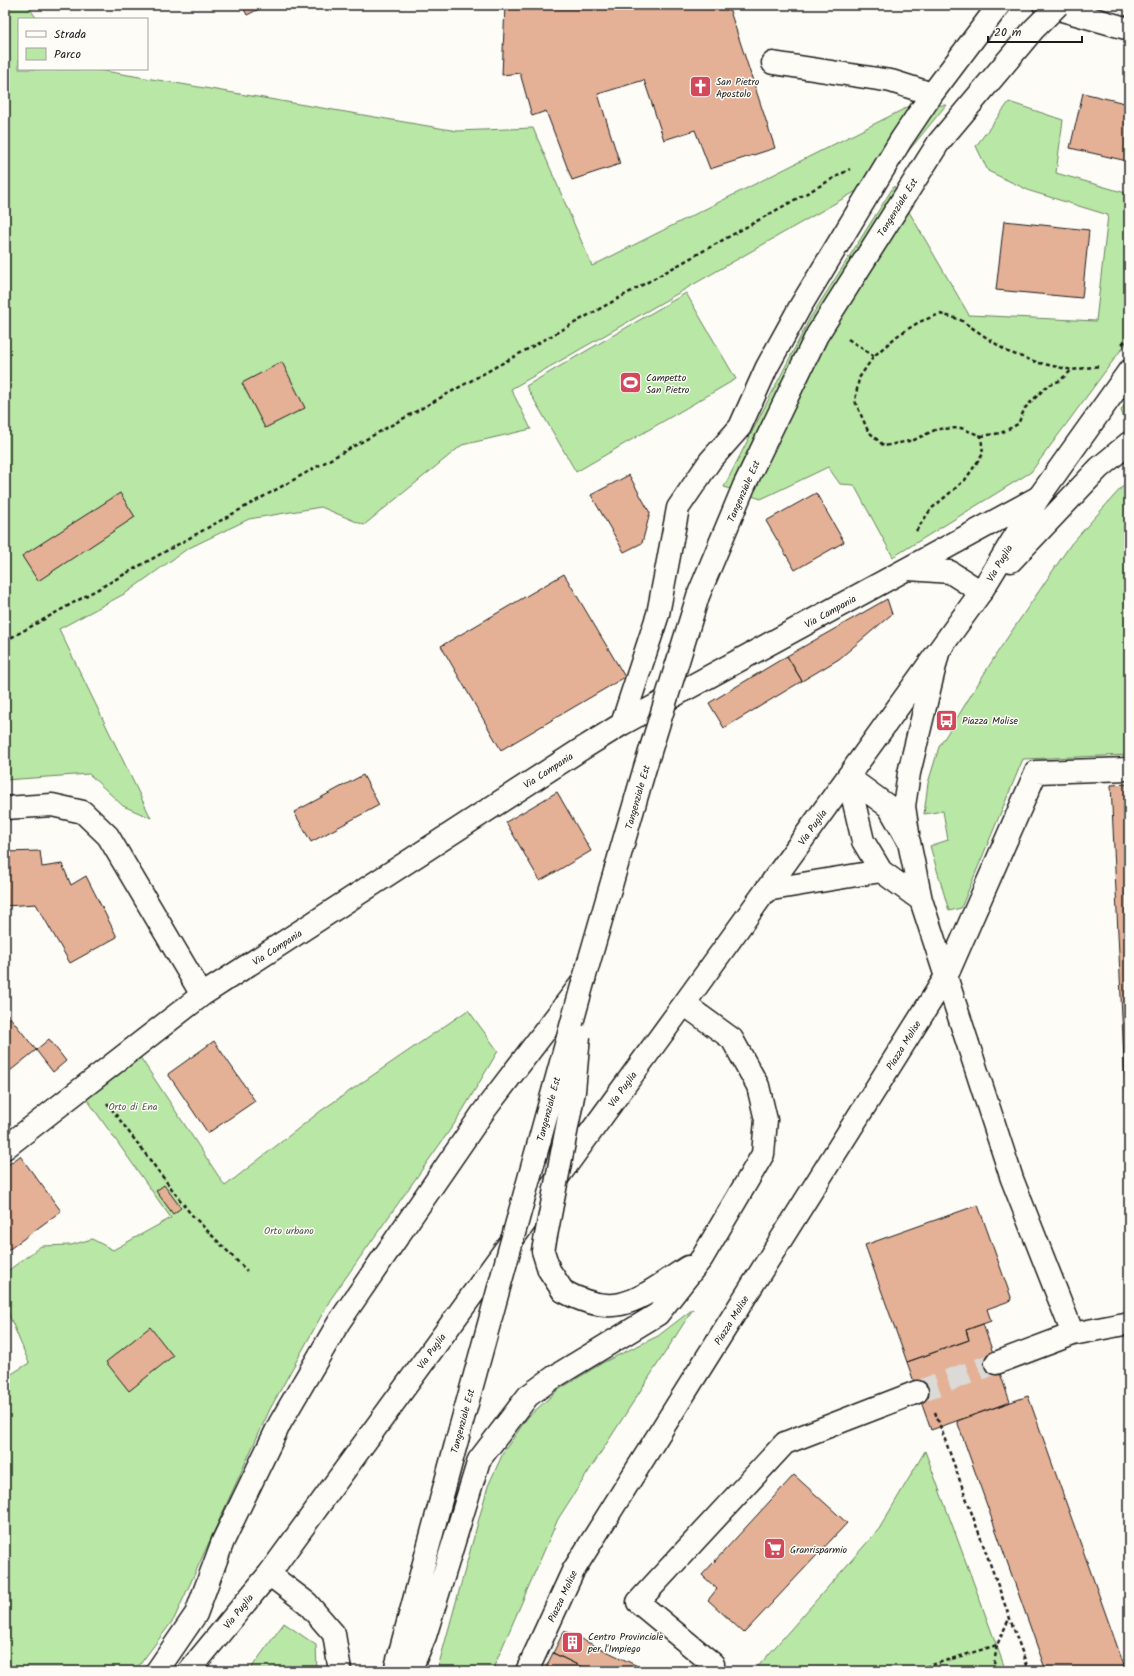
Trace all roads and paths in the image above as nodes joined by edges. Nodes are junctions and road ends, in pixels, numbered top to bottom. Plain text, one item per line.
1 (1000, 5) edge
2 (1044, 5) edge
3 (1058, 5) edge
4 (1129, 30) edge
5 (773, 63) dead end
6 (932, 94) junction
7 (852, 168) dead end
8 (1129, 337) edge
9 (1119, 348) dead end
10 (1103, 365) dead end
11 (1072, 370) junction
12 (1129, 371) edge
13 (981, 436) junction
14 (1129, 443) edge
15 (1040, 497) junction
16 (909, 569) junction
17 (981, 592) junction
18 (5, 640) edge
19 (938, 653) junction
20 (622, 724) junction
21 (1129, 769) edge
22 (848, 777) junction
23 (5, 808) edge
24 (909, 842) junction
25 (881, 870) junction
26 (766, 890) junction
27 (921, 900) junction
28 (947, 975) junction
29 (584, 979) junction
30 (202, 995) junction
31 (684, 1004) junction
32 (91, 1081) junction
33 (5, 1148) edge
34 (702, 1258) junction
35 (247, 1271) dead end
36 (1129, 1323) edge
37 (1073, 1334) junction
38 (996, 1363) tunnel mouth
39 (917, 1392) tunnel mouth
40 (934, 1411) dead end
41 (269, 1574) junction
42 (1010, 1618) junction
43 (997, 1645) junction
44 (157, 1671) edge
45 (189, 1671) edge
46 (340, 1671) edge
47 (395, 1671) edge
48 (410, 1671) edge
49 (527, 1671) edge
50 (710, 1671) edge
51 (912, 1671) edge
52 (993, 1671) edge
53 (1029, 1671) edge

1 - 6 main road
2 - 4 main road
3 - 29 main road, Tangenziale Est, bridge
5 - 6 main road
6 - 20 main road
7 - 18 path
8 - 9 path
10 - 11 path
11 - 13 path
11 - 13 path
12 - 15 main road, Via Puglia
13 - 16 path
14 - 17 main road
15 - 16 main road, Via Campania
15 - 17 main road, Via Puglia
16 - 17 main road
16 - 20 main road, Via Campania
17 - 19 main road, Via Puglia
19 - 22 main road, Via Puglia
19 - 24 main road
20 - 30 main road, Via Campania
21 - 28 main road, Piazza Molise
22 - 24 main road
22 - 25 main road
22 - 26 main road, Via Puglia
23 - 30 main road
24 - 27 main road
25 - 26 main road
25 - 27 main road
26 - 31 main road, Via Puglia
27 - 28 main road
28 - 37 main road
28 - 49 main road, Piazza Molise
29 - 34 main road, bridge
29 - 44 main road
29 - 47 main road, Tangenziale Est, bridge
30 - 32 main road, Via Campania
31 - 34 main road
31 - 41 main road, Via Puglia
32 - 33 main road, Via Campania
32 - 35 path
34 - 48 main road
36 - 37 main road
37 - 38 main road
39 - 50 main road
40 - 42 path
41 - 45 main road, Via Puglia
41 - 46 main road
42 - 43 path
42 - 53 path
43 - 51 path
43 - 52 path

